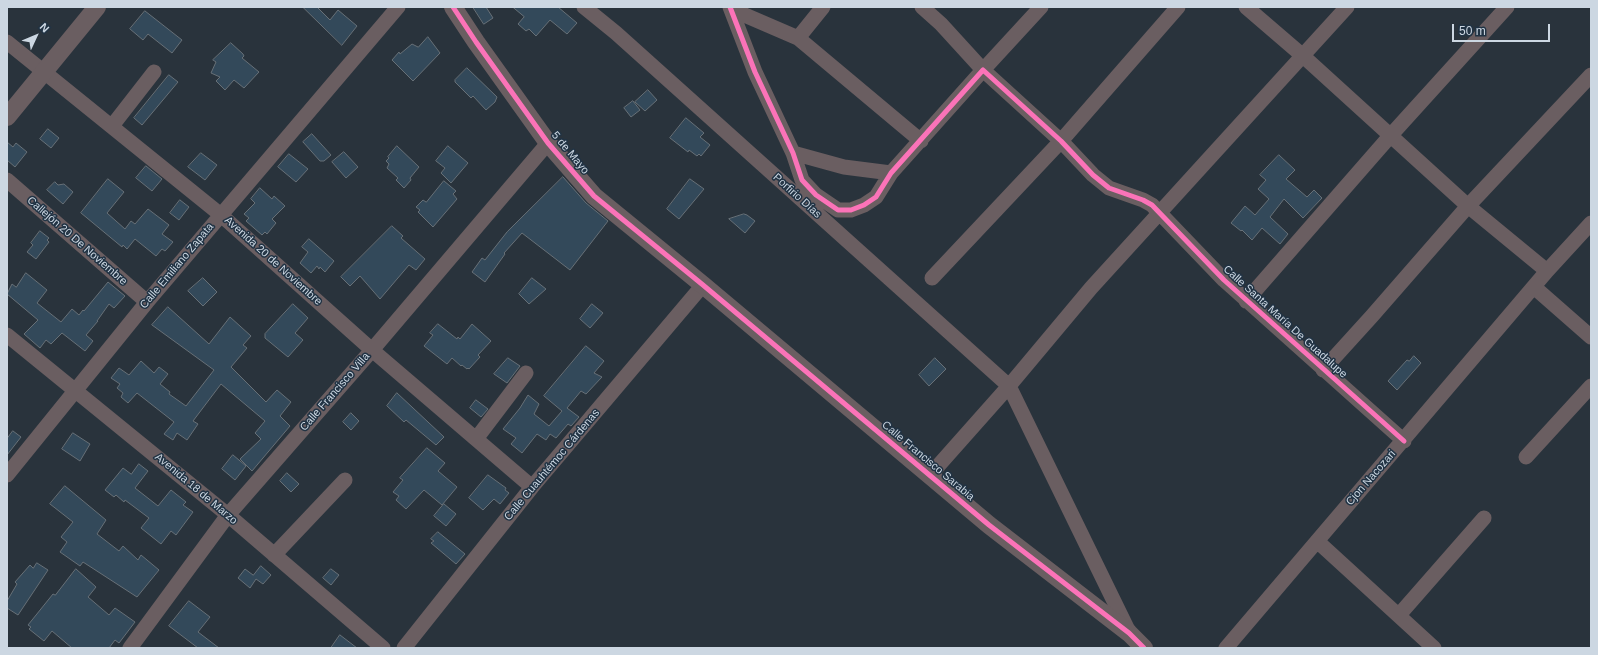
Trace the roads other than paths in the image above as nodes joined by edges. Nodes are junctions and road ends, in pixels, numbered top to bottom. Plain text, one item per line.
1 (97, 7) edge
2 (398, 7) edge
3 (454, 7) edge
4 (584, 7) edge
5 (824, 7) edge
6 (922, 7) edge
7 (1041, 7) edge
8 (1178, 7) edge
9 (1246, 7) edge
10 (1347, 7) edge
11 (1507, 7) edge
12 (732, 9) edge
13 (798, 38) junction
14 (7, 42) edge
15 (1303, 56) junction
16 (980, 67) junction
17 (43, 71) junction
18 (154, 72) dead end
19 (1591, 75) edge
20 (7, 117) edge
21 (112, 126) junction
22 (1391, 135) junction
23 (921, 141) junction
24 (1061, 141) junction
25 (548, 143) junction
26 (793, 153) junction
27 (891, 173) junction
28 (7, 180) edge
29 (1468, 206) junction
30 (1158, 213) junction
31 (221, 215) junction
32 (1591, 223) edge
33 (1547, 271) junction
34 (932, 278) dead end
35 (703, 285) junction
36 (1534, 287) junction
37 (1246, 301) junction
38 (147, 302) junction
39 (7, 335) edge
40 (1591, 337) edge
41 (372, 350) junction
42 (1323, 370) junction
43 (526, 373) dead end
44 (1009, 386) junction
45 (1591, 386) edge
46 (75, 390) junction
47 (476, 439) junction
48 (1404, 441) junction
49 (1526, 457) dead end
50 (7, 474) edge
51 (930, 475) junction
52 (344, 480) dead end
53 (532, 487) junction
54 (228, 515) junction
55 (1484, 518) dead end
56 (1317, 541) junction
57 (274, 555) junction
58 (1399, 615) junction
59 (1129, 633) junction
60 (130, 648) edge
61 (383, 648) edge
62 (404, 648) edge
63 (1144, 648) edge
64 (1226, 648) edge
65 (1434, 648) edge

1 - 17 street
2 - 31 street, Calle Emiliano Zapata
3 - 25 street, 5 de Mayo
4 - 44 street, Porfirio Días
5 - 13 street
6 - 16 street
7 - 16 street
8 - 24 street
9 - 15 street
10 - 15 street
11 - 22 street
12 - 13 street
12 - 26 street
13 - 23 street
14 - 17 street, Avenida 20 de Noviembre
15 - 22 street
15 - 30 street
16 - 23 street
16 - 24 street, Calle Santa María De Guadalupe
17 - 20 street
17 - 21 street, Avenida 20 de Noviembre
18 - 21 street
19 - 29 street
21 - 31 street, Avenida 20 de Noviembre
22 - 29 street
22 - 37 street
23 - 27 street
24 - 30 street, Calle Santa María De Guadalupe
24 - 34 street
25 - 35 street, 5 de Mayo
25 - 41 street, Calle Francisco Villa
26 - 27 street
26 - 27 street
28 - 38 street, Callejón 20 De Noviembre
29 - 33 street
29 - 42 street
30 - 37 street, Calle Santa María De Guadalupe
30 - 44 street
31 - 38 street, Calle Emiliano Zapata
31 - 41 street, Avenida 20 de Noviembre
32 - 33 street, Cjon Nacozari
33 - 36 street, Cjon Nacozari
35 - 51 street, Calle Francisco Sarabia
35 - 53 street, Calle Cuauhtémoc Cárdenas
36 - 40 street
36 - 48 street, Cjon Nacozari
37 - 42 street, Calle Santa María De Guadalupe
38 - 46 street, Calle Emiliano Zapata
39 - 46 street, Avenida 18 de Marzo
41 - 47 street, Avenida 20 de Noviembre
41 - 54 street, Calle Francisco Villa
42 - 48 street, Calle Santa María De Guadalupe
43 - 47 street
44 - 51 street
44 - 59 street
45 - 49 street
46 - 50 street, Calle Emiliano Zapata
46 - 54 street, Avenida 18 de Marzo
47 - 53 street, Avenida 20 de Noviembre
48 - 56 street, Cjon Nacozari
51 - 59 street, Calle Francisco Sarabia
52 - 57 street
53 - 62 street, Calle Cuauhtémoc Cárdenas
54 - 57 street, Avenida 18 de Marzo
54 - 60 street, Calle Francisco Villa
55 - 58 street
56 - 58 street
56 - 64 street, Cjon Nacozari
57 - 61 street, Avenida 18 de Marzo
58 - 65 street
59 - 63 street, Calle Francisco Sarabia

